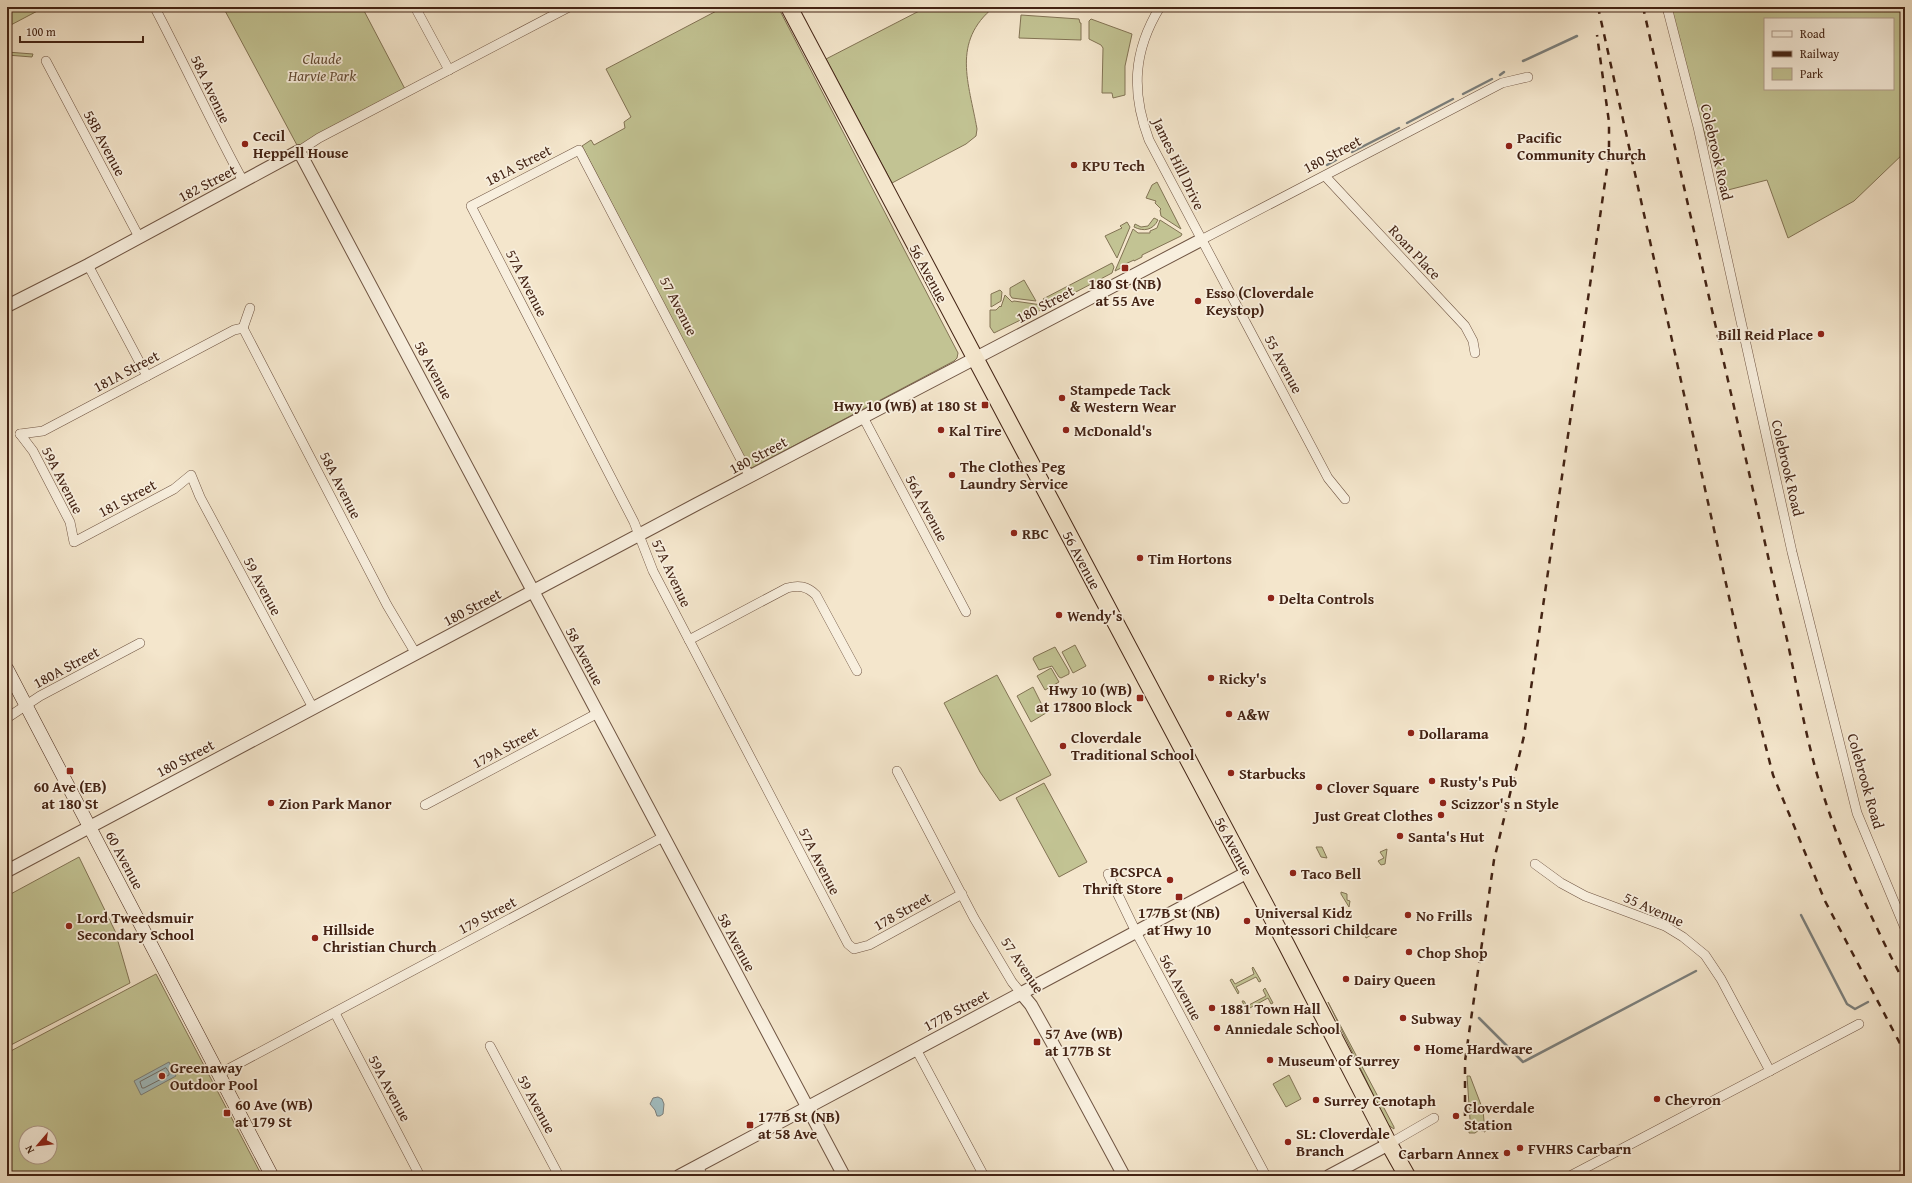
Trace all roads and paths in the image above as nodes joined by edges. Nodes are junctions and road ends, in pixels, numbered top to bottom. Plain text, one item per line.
1 (415, 7) edge
2 (569, 7) edge
3 (789, 7) edge
4 (1160, 7) edge
5 (1667, 7) edge
6 (155, 8) dead end
7 (46, 61) dead end
8 (449, 70) junction
9 (1528, 77) dead end
10 (579, 150) joint
11 (299, 151) junction
12 (1325, 176) junction
13 (243, 181) junction
14 (471, 206) joint
15 (139, 237) junction
16 (1202, 240) junction
17 (88, 265) junction
18 (7, 306) edge
19 (250, 308) dead end
20 (243, 328) junction
21 (1475, 353) dead end
22 (975, 359) junction
23 (147, 376) junction
24 (863, 417) junction
25 (20, 434) joint
26 (191, 475) joint
27 (750, 477) junction
28 (1345, 499) dead end
29 (640, 536) junction
30 (74, 542) joint
31 (533, 592) junction
32 (966, 612) dead end
33 (689, 640) junction
34 (140, 643) dead end
35 (416, 654) junction
36 (7, 669) edge
37 (857, 671) dead end
38 (26, 706) junction
39 (313, 708) junction
40 (598, 713) junction
41 (7, 718) edge
42 (897, 771) dead end
43 (425, 805) dead end
44 (89, 827) junction
45 (663, 837) junction
46 (1535, 864) dead end
47 (7, 871) edge
48 (1248, 872) junction
49 (1108, 874) dead end
50 (962, 894) junction
51 (1905, 928) edge
52 (1136, 932) junction
53 (854, 948) joint
54 (1021, 993) junction
55 (334, 1013) junction
56 (1859, 1024) dead end
57 (490, 1046) dead end
58 (916, 1049) junction
59 (1770, 1071) junction
60 (219, 1074) junction
61 (807, 1108) junction
62 (1434, 1118) dead end
63 (1389, 1144) junction
64 (700, 1171) edge
65 (272, 1175) edge
66 (420, 1176) edge
67 (559, 1176) edge
68 (679, 1176) edge
69 (844, 1176) edge
70 (984, 1176) edge
71 (1124, 1176) edge
72 (1266, 1176) edge
73 (1329, 1176) edge
74 (1407, 1176) edge
75 (1570, 1176) edge

1 - 8 street
2 - 8 street, 182 Street
3 - 22 highway, 56 Avenue
4 - 16 street, James Hill Drive
5 - 51 street, Colebrook Road
6 - 13 street, 58A Avenue
7 - 15 street, 58B Avenue
8 - 11 street, 182 Street
9 - 12 street, 180 Street
10 - 14 street, 181A Street
10 - 27 street, 57 Avenue
11 - 13 street, 182 Street
11 - 31 street, 58 Avenue
12 - 16 street, 180 Street
12 - 21 street, Roan Place
13 - 15 street, 182 Street
14 - 29 street, 57A Avenue
15 - 17 street, 182 Street
16 - 22 street, 180 Street
16 - 28 street, 55 Avenue
17 - 18 street, 182 Street
17 - 23 street
19 - 20 street
20 - 23 street, 181A Street
20 - 35 street, 58A Avenue
22 - 24 street, 180 Street
22 - 48 highway, 56 Avenue
23 - 25 street, 181A Street
24 - 27 street, 180 Street
24 - 32 street, 56A Avenue
25 - 30 street, 59A Avenue
26 - 30 street, 181 Street
26 - 39 street, 59 Avenue
27 - 29 street, 180 Street
29 - 31 street, 180 Street
29 - 33 street, 57A Avenue
31 - 35 street, 180 Street
31 - 40 street, 58 Avenue
33 - 37 street
33 - 53 street, 57A Avenue
34 - 38 street, 180A Street
35 - 39 street, 180 Street
36 - 38 main road, 60 Avenue
38 - 41 street, 180A Street
38 - 44 main road, 60 Avenue
39 - 44 street, 180 Street
40 - 43 street, 179A Street
40 - 45 street, 58 Avenue
42 - 50 street, 57 Avenue
44 - 47 street, 180 Street
44 - 60 main road, 60 Avenue
45 - 55 street, 179 Street
45 - 61 street, 58 Avenue
46 - 59 street, 55 Avenue
48 - 52 street, 177B Street
48 - 63 highway, 56 Avenue
49 - 52 street, 56A Avenue
50 - 53 street, 178 Street
50 - 54 street, 57 Avenue
52 - 54 street, 177B Street
52 - 72 street, 56A Avenue
54 - 58 street, 177B Street
54 - 71 street, 57 Avenue
55 - 60 street, 179 Street
55 - 66 street, 59A Avenue
56 - 59 street
57 - 67 street, 59 Avenue
58 - 61 street, 177B Street
58 - 70 street
59 - 75 street
60 - 65 main road, 60 Avenue
61 - 64 street, 177B Street
61 - 69 street, 58 Avenue
62 - 63 street
63 - 73 street
63 - 74 highway, 56 Avenue
64 - 68 street, 177B Street

